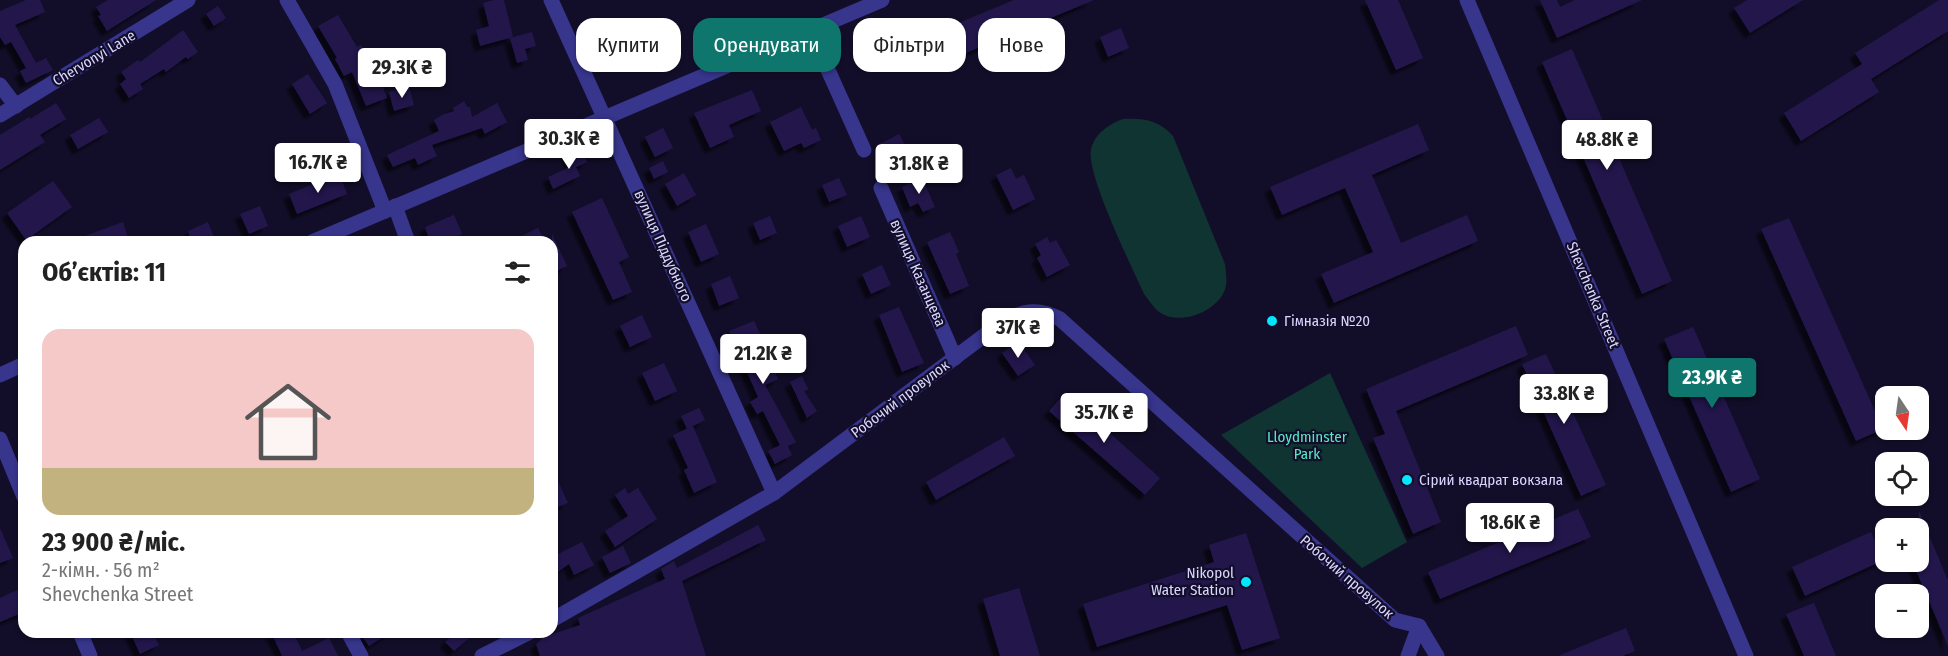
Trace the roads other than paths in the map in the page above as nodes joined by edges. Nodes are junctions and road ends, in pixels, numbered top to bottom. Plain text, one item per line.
1 (188, 0) edge
2 (287, 0) edge
3 (551, 0) edge
4 (882, 0) edge
5 (1467, 0) edge
6 (841, 18) edge
7 (713, 72) edge
8 (829, 72) edge
9 (0, 85) edge
10 (16, 105) junction
11 (0, 115) edge
12 (605, 116) junction
13 (864, 150) dead end
14 (881, 188) dead end
15 (390, 209) junction
16 (326, 236) edge
17 (405, 236) edge
18 (955, 358) junction
19 (18, 367) edge
20 (0, 375) edge
21 (0, 440) edge
22 (18, 483) edge
23 (774, 493) junction
24 (558, 617) edge
25 (1419, 626) junction
26 (82, 638) edge
27 (351, 638) edge
28 (518, 638) edge
29 (90, 656) edge
30 (361, 656) edge
31 (482, 656) edge
32 (1408, 656) edge
33 (1437, 656) edge
34 (1746, 656) edge

1 - 10 street, Chervonyi Lane
2 - 15 street
3 - 12 street, вулиця Піддубного
4 - 6 street
5 - 34 street, Shevchenka Street
7 - 12 street
8 - 13 street
9 - 10 street
10 - 11 street, Chervonyi Lane
12 - 15 street
12 - 23 street, вулиця Піддубного
14 - 18 street, вулиця Казанцева
15 - 16 street
15 - 17 street
18 - 23 street, Робочий провулок
18 - 25 street, Робочий провулок
19 - 20 street
21 - 22 street
23 - 24 street, Робочий провулок
25 - 32 street
25 - 33 street
26 - 29 street
27 - 30 street
28 - 31 street

